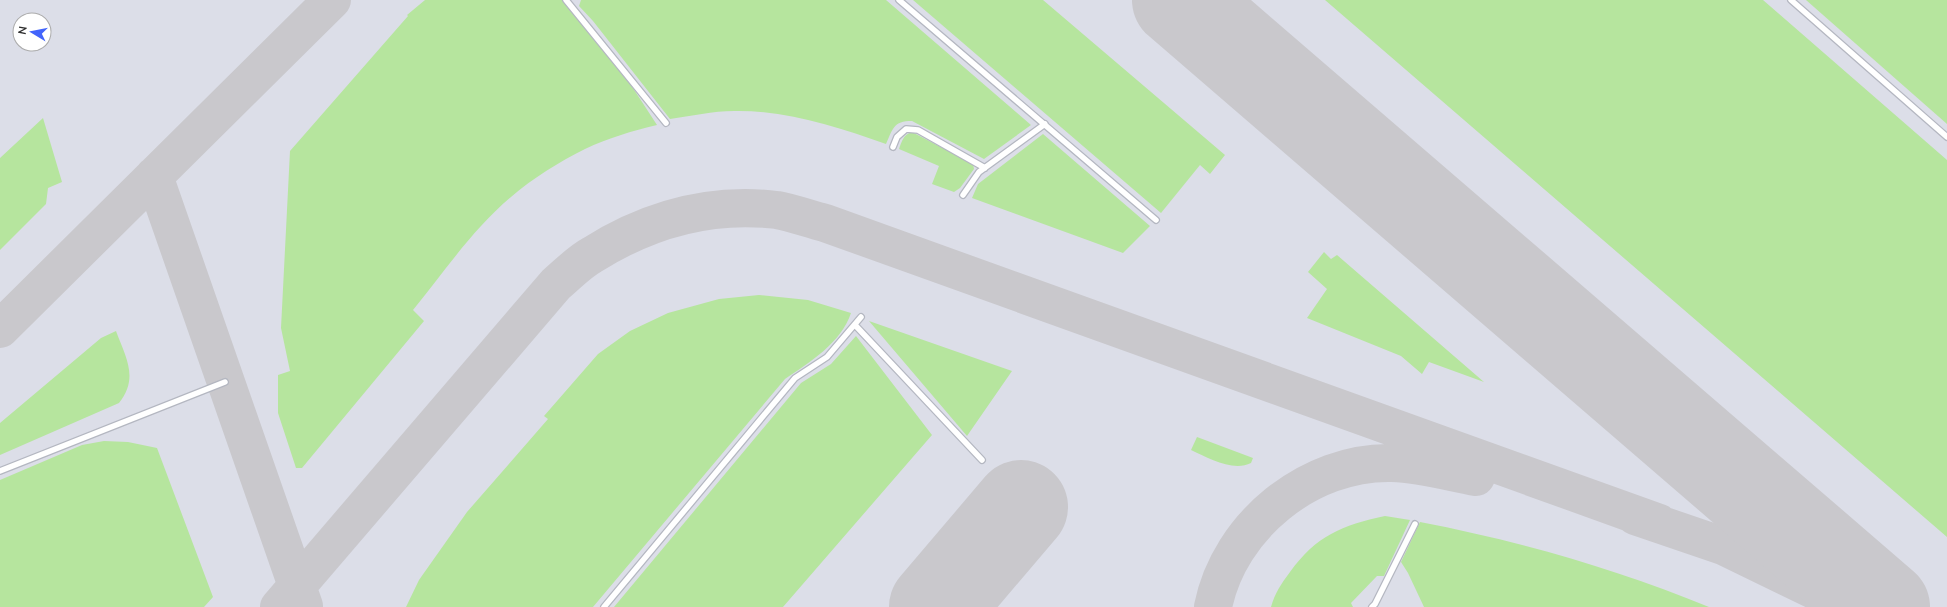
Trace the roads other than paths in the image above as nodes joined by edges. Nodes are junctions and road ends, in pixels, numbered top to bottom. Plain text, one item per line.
1 (566, 0) edge
2 (899, 0) edge
3 (1791, 0) edge
4 (666, 123) dead end
5 (1044, 124) junction
6 (1947, 137) edge
7 (893, 147) dead end
8 (985, 168) junction
9 (963, 195) dead end
10 (1156, 220) dead end
11 (861, 317) dead end
12 (855, 325) junction
13 (225, 382) dead end
14 (982, 460) dead end
15 (0, 471) edge
16 (1414, 524) dead end
17 (604, 607) edge
18 (1372, 607) edge

1 - 4 lane
2 - 5 lane
3 - 6 lane
5 - 8 lane
5 - 10 lane
7 - 8 lane
8 - 9 lane
11 - 12 lane
12 - 14 lane
12 - 17 lane
13 - 15 lane
16 - 18 lane

